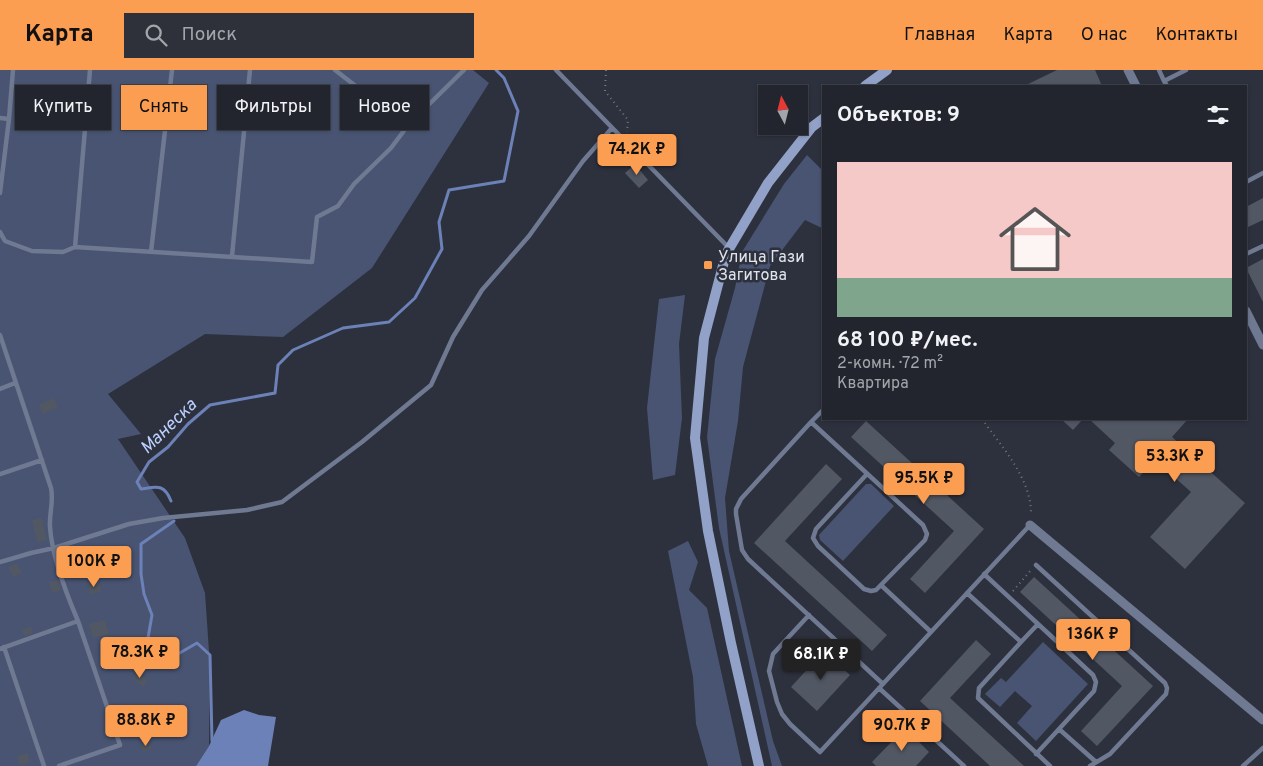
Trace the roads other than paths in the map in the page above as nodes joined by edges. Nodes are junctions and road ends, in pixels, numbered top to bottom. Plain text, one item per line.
1 (13, 70) edge
2 (90, 70) edge
3 (172, 70) edge
4 (250, 70) edge
5 (335, 70) edge
6 (464, 70) edge
7 (556, 70) edge
8 (886, 70) edge
9 (1128, 70) edge
10 (1159, 70) edge
11 (1186, 70) edge
12 (1164, 81) junction
13 (354, 85) edge
14 (866, 85) edge
15 (1136, 85) edge
16 (1166, 85) edge
17 (429, 104) edge
18 (0, 118) edge
19 (9, 119) junction
20 (822, 120) edge
21 (612, 128) junction
22 (404, 130) edge
23 (1263, 173) edge
24 (1247, 181) edge
25 (0, 193) edge
26 (0, 232) edge
27 (1263, 246) edge
28 (75, 247) junction
29 (729, 248) junction
30 (152, 252) junction
31 (1247, 254) edge
32 (232, 256) junction
33 (1247, 313) edge
34 (0, 336) edge
35 (1263, 345) edge
36 (15, 384) junction
37 (0, 389) edge
38 (822, 411) edge
39 (811, 422) junction
40 (42, 460) junction
41 (0, 474) edge
42 (868, 474) junction
43 (1030, 524) joint
44 (54, 548) junction
45 (0, 562) edge
46 (1036, 565) road end
47 (984, 574) junction
48 (882, 586) junction
49 (967, 593) junction
50 (809, 615) junction
51 (78, 620) junction
52 (1038, 624) junction
53 (932, 632) junction
54 (1021, 642) junction
55 (2, 648) edge
56 (881, 686) junction
57 (1263, 720) edge
58 (1059, 729) junction
59 (1263, 748) edge
60 (1036, 754) junction
61 (1096, 762) junction
62 (44, 766) edge
63 (59, 766) edge
64 (759, 766) edge
65 (964, 766) edge
66 (1050, 766) edge
67 (1090, 766) edge
68 (1243, 766) edge

1 - 19 lane
2 - 28 lane
3 - 30 lane
4 - 32 lane
5 - 13 lane
6 - 17 lane
7 - 21 lane
8 - 14 main road
9 - 15 street
10 - 12 lane
11 - 12 lane
12 - 16 lane
18 - 19 lane
19 - 25 lane
20 - 29 main road
21 - 29 lane
21 - 44 lane
22 - 32 lane
23 - 24 lane
26 - 28 lane
27 - 31 lane
28 - 30 lane
29 - 64 main road
30 - 32 lane
33 - 35 street
34 - 36 lane
36 - 37 lane
36 - 40 lane
38 - 39 lane
39 - 42 lane
39 - 50 lane
40 - 41 lane
40 - 44 lane
42 - 48 lane
42 - 48 lane
43 - 47 lane
43 - 57 street
44 - 45 lane
44 - 51 lane
46 - 61 lane
47 - 49 lane
47 - 52 lane
48 - 53 lane
49 - 53 lane
49 - 54 lane
50 - 56 lane
50 - 56 lane
51 - 55 lane
51 - 63 lane
52 - 54 lane
52 - 58 lane
53 - 56 lane
54 - 60 lane
55 - 62 lane
56 - 65 lane
58 - 60 lane
58 - 61 lane
59 - 68 lane
60 - 66 lane
61 - 67 lane

